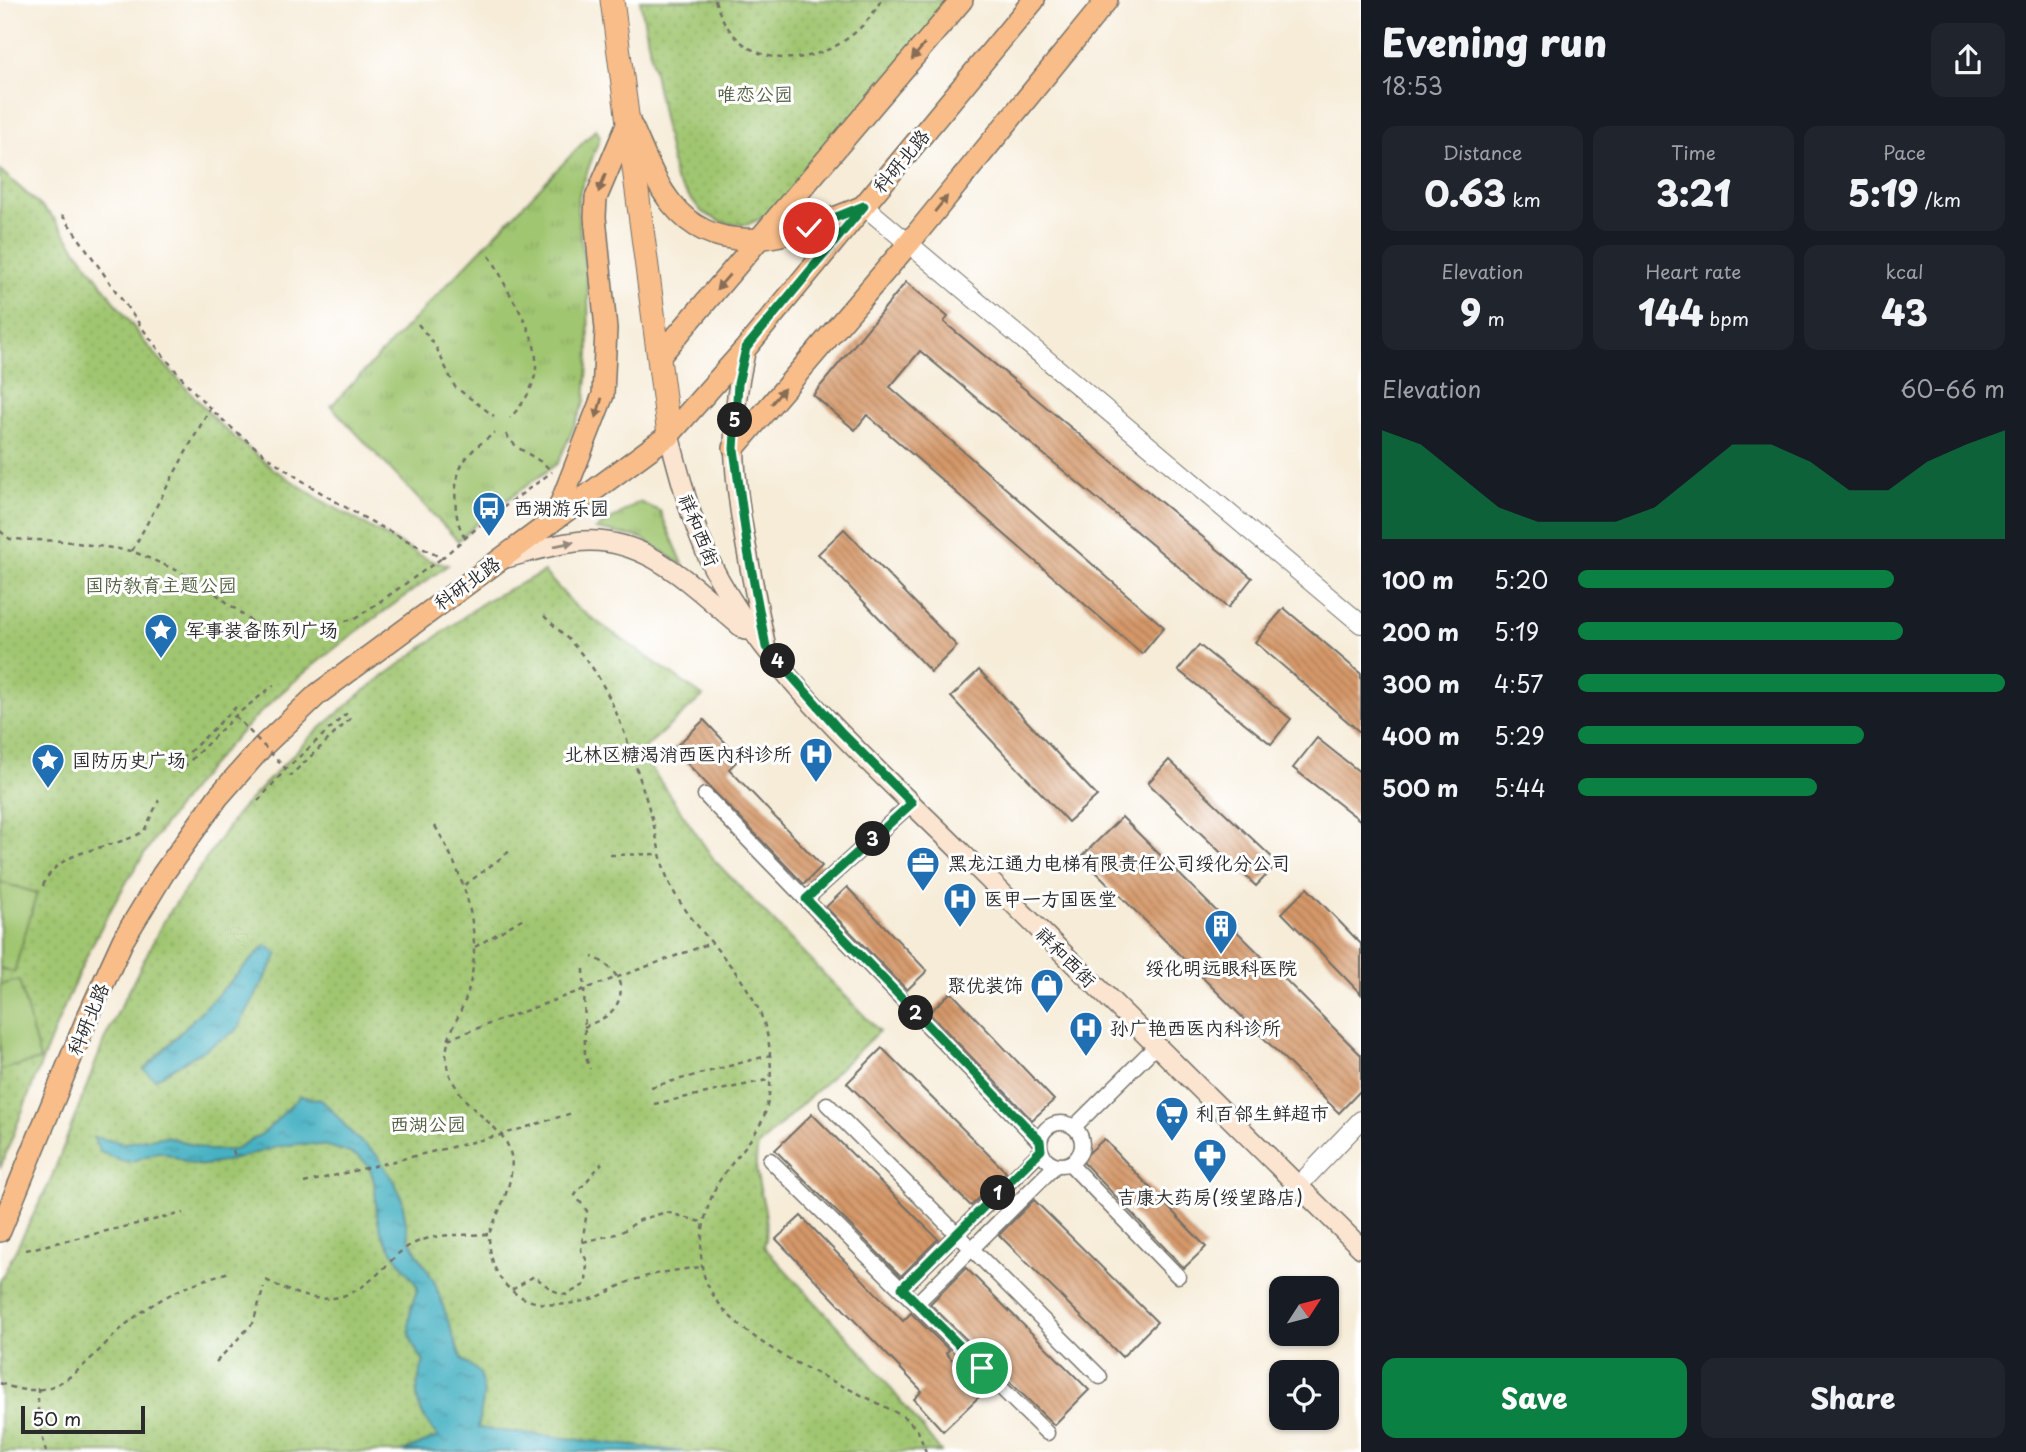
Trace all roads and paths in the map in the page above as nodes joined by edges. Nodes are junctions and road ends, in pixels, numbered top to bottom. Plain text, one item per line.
1 (612, 0) edge
2 (715, 0) edge
3 (881, 0) edge
4 (962, 0) edge
5 (1034, 0) edge
6 (1107, 0) edge
7 (629, 120) junction
8 (864, 206) junction
9 (62, 215) dead end
10 (761, 239) junction
11 (909, 243) junction
12 (489, 256) dead end
13 (418, 324) dead end
14 (746, 348) junction
15 (659, 357) junction
16 (210, 408) junction
17 (494, 416) dead end
18 (510, 418) dead end
19 (495, 433) dead end
20 (506, 433) dead end
21 (669, 435) junction
22 (734, 449) junction
23 (554, 519) junction
24 (0, 531) edge
25 (465, 537) junction
26 (132, 551) junction
27 (442, 558) junction
28 (497, 561) junction
29 (544, 616) dead end
30 (1361, 625) edge
31 (766, 647) junction
32 (274, 685) dead end
33 (236, 707) dead end
34 (235, 716) junction
35 (286, 769) junction
36 (290, 776) dead end
37 (705, 795) dead end
38 (159, 800) dead end
39 (258, 801) dead end
40 (912, 803) junction
41 (435, 826) dead end
42 (510, 851) dead end
43 (659, 854) junction
44 (610, 855) dead end
45 (464, 885) junction
46 (43, 886) dead end
47 (806, 899) junction
48 (525, 917) dead end
49 (710, 943) junction
50 (475, 947) junction
51 (592, 957) dead end
52 (584, 970) dead end
53 (619, 978) junction
54 (586, 990) junction
55 (584, 1027) junction
56 (448, 1039) junction
57 (1156, 1046) junction
58 (771, 1055) junction
59 (590, 1069) dead end
60 (768, 1080) junction
61 (651, 1087) dead end
62 (654, 1104) dead end
63 (827, 1104) dead end
64 (572, 1113) dead end
65 (1361, 1120) edge
66 (1074, 1127) junction
67 (501, 1135) junction
68 (1040, 1146) junction
69 (233, 1150) dead end
70 (236, 1160) dead end
71 (770, 1160) dead end
72 (602, 1163) dead end
73 (1063, 1165) junction
74 (304, 1183) dead end
75 (1298, 1186) junction
76 (183, 1213) dead end
77 (705, 1223) junction
78 (0, 1231) edge
79 (489, 1234) junction
80 (956, 1234) junction
81 (583, 1242) junction
82 (1361, 1248) edge
83 (972, 1249) junction
84 (26, 1250) dead end
85 (701, 1267) junction
86 (230, 1272) dead end
87 (1178, 1276) dead end
88 (266, 1280) dead end
89 (264, 1287) dead end
90 (902, 1288) junction
91 (512, 1290) junction
92 (916, 1303) junction
93 (216, 1362) dead end
94 (1100, 1377) dead end
95 (0, 1383) edge
96 (38, 1388) junction
97 (1047, 1433) dead end
98 (46, 1452) edge
99 (926, 1452) edge

1 - 7 highway
2 - 3 path
4 -> 10 main road
5 - 8 main road, 科研北路
11 -> 6 main road
7 - 10 main road
7 - 15 highway
7 -> 23 main road
8 - 10 main road
8 - 11 street
8 - 14 main road, 科研北路
9 - 16 path
10 -> 15 main road
22 -> 11 main road
11 - 30 street
12 - 18 path
13 - 17 path
14 - 21 main road, 科研北路
14 - 22 main road
15 - 21 highway
16 - 26 path
16 - 27 path
19 - 25 path
20 - 25 path
21 - 23 main road, 科研北路
21 - 31 main road, 祥和西街
22 - 31 main road
23 - 28 main road, 科研北路
24 - 26 path
25 - 27 path
26 - 27 path
28 -> 31 main road
28 - 78 main road, 科研北路
29 - 43 path
31 - 40 main road, 祥和西街
32 - 34 path
33 - 34 path
34 - 35 path, bridge
35 - 36 path
35 - 39 path
37 - 47 street
38 - 46 path
40 - 47 street
40 - 57 main road, 祥和西街
41 - 45 path
42 - 45 path
43 - 44 path
43 - 49 path
45 - 50 path
47 - 68 street
48 - 50 path
49 - 53 path
49 - 58 path
50 - 56 path
51 - 53 path
52 - 54 path
53 - 54 path
53 - 55 path
54 - 55 path
54 - 56 path
55 - 59 path
56 - 67 path
57 - 66 street
57 - 75 main road, 祥和西街
58 - 60 path
58 - 61 path
60 - 62 path
60 - 77 path
63 - 80 street
64 - 67 path
65 - 75 street
66 - 68 street
66 - 73 street
67 - 74 path
67 - 79 path
68 - 73 street
68 - 80 street
69 - 70 path
71 - 90 street
72 - 81 path
73 - 83 street
73 - 87 street
75 - 82 main road, 祥和西街
76 - 84 path
77 - 81 path
77 - 85 path
79 - 88 path
79 - 91 path
80 - 83 street
80 - 90 street
81 - 91 path
83 - 92 street
83 - 94 street
85 - 91 path
85 - 99 path
86 - 96 path
89 - 93 path
90 - 92 street
92 - 97 street
95 - 96 path
96 - 98 path

